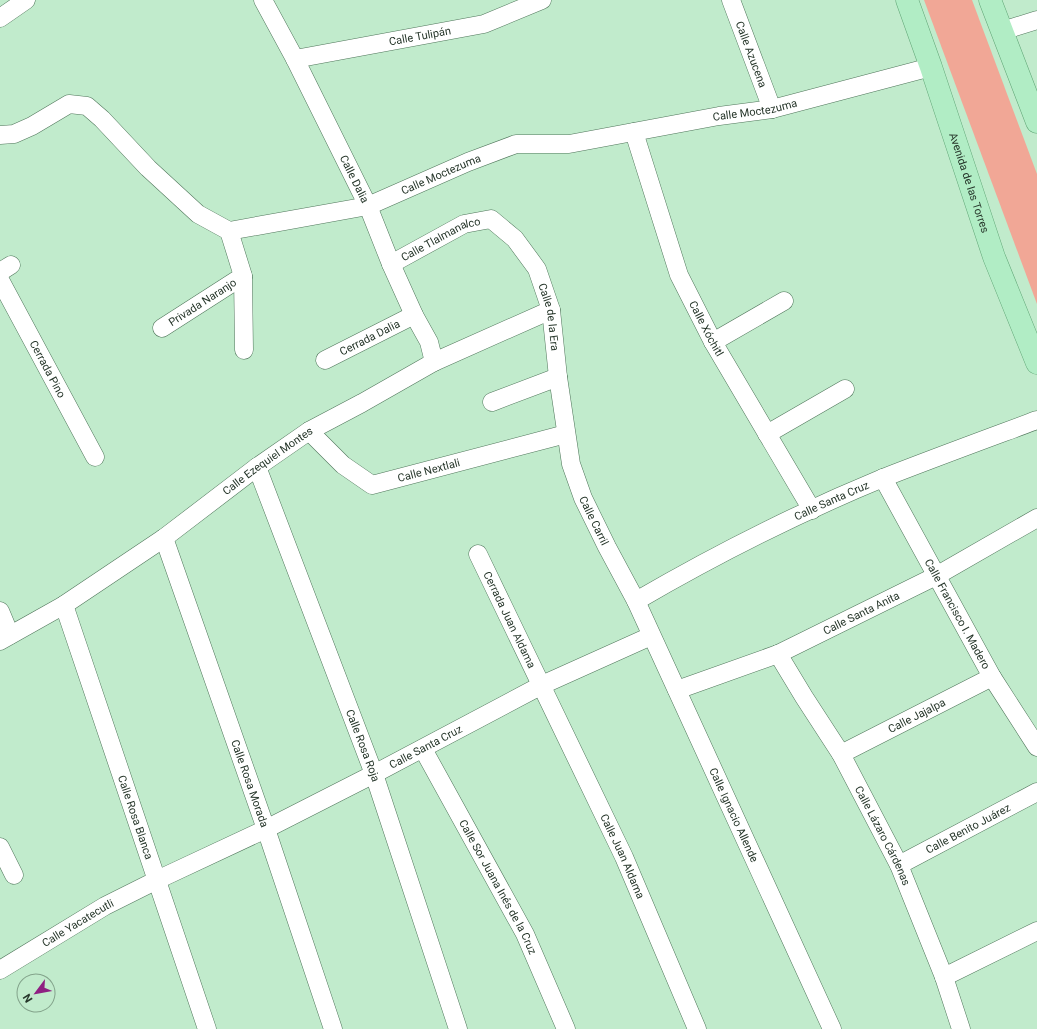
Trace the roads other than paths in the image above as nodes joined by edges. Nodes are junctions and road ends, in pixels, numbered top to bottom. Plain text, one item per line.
1 (26, 0) edge
2 (263, 0) edge
3 (542, 0) edge
4 (731, 0) edge
5 (907, 0) edge
6 (990, 0) edge
7 (0, 18) edge
8 (1037, 20) edge
9 (1002, 31) junction
10 (295, 59) junction
11 (931, 67) junction
12 (772, 109) junction
13 (1037, 122) edge
14 (634, 132) junction
15 (0, 135) edge
16 (368, 206) junction
17 (491, 219) joint
18 (229, 231) junction
19 (391, 264) junction
20 (243, 276) junction
21 (0, 280) edge
22 (784, 301) dead end
23 (551, 310) junction
24 (414, 315) junction
25 (162, 328) dead end
26 (713, 342) junction
27 (244, 350) dead end
28 (325, 360) dead end
29 (434, 362) junction
30 (1037, 363) edge
31 (558, 377) junction
32 (845, 389) dead end
33 (492, 402) dead end
34 (1037, 420) edge
35 (310, 430) junction
36 (566, 434) junction
37 (767, 434) junction
38 (95, 457) dead end
39 (257, 466) junction
40 (883, 478) junction
41 (812, 510) junction
42 (1037, 518) edge
43 (164, 538) junction
44 (478, 554) dead end
45 (936, 576) junction
46 (636, 601) junction
47 (64, 605) junction
48 (0, 611) edge
49 (652, 636) junction
50 (5, 638) edge
51 (778, 654) junction
52 (992, 677) junction
53 (542, 685) junction
54 (677, 690) junction
55 (1032, 728) edge
56 (1037, 747) edge
57 (424, 749) junction
58 (841, 754) junction
59 (374, 774) junction
60 (1037, 792) edge
61 (266, 829) junction
62 (0, 846) edge
63 (899, 865) junction
64 (14, 874) dead end
65 (157, 880) junction
66 (1037, 931) edge
67 (0, 970) edge
68 (944, 977) junction
69 (206, 1029) edge
70 (333, 1029) edge
71 (458, 1029) edge
72 (566, 1029) edge
73 (697, 1029) edge
74 (832, 1029) edge
75 (961, 1029) edge

1 - 7 street
2 - 10 street, Calle Dalia
3 - 10 street, Calle Tulipán
4 - 12 street, Calle Azucena
5 - 11 main road, Avenida de las Torres
6 - 9 main road
8 - 9 street
9 - 13 main road
10 - 16 street, Calle Dalia
11 - 12 street, Calle Moctezuma
11 - 30 main road, Avenida de las Torres
12 - 14 street, Calle Moctezuma
14 - 16 street, Calle Moctezuma
14 - 26 street, Calle Xóchitl
15 - 18 street
16 - 18 street, Calle Moctezuma
16 - 19 street, Calle Dalia
17 - 19 street, Calle Tlalmanalco
17 - 23 street, Calle de la Era
18 - 20 street, Privada Naranjo
19 - 24 street, Calle Dalia
20 - 25 street, Privada Naranjo
20 - 27 street
21 - 38 street, Cerrada Pino
22 - 26 street
23 - 29 street, Calle Ezequiel Montes
23 - 31 street, Calle de la Era
24 - 28 street, Cerrada Dalia
24 - 29 street, Calle Dalia
26 - 37 street, Calle Xóchitl
29 - 35 street, Calle Ezequiel Montes
31 - 33 street
31 - 36 street, Calle de la Era
32 - 37 street
34 - 40 street, Calle Santa Cruz
35 - 36 street, Calle Nextlali
35 - 39 street, Calle Ezequiel Montes
36 - 46 street, Calle Carril
37 - 41 street, Calle Xóchitl
39 - 43 street, Calle Ezequiel Montes
39 - 59 street, Calle Rosa Roja
40 - 41 street, Calle Santa Cruz
40 - 45 street, Calle Francisco I. Madero
41 - 46 street, Calle Santa Cruz
42 - 45 street, Calle Santa Anita
43 - 47 street, Calle Ezequiel Montes
43 - 61 street, Calle Rosa Morada
44 - 53 street, Cerrada Juan Aldama
45 - 51 street, Calle Santa Anita
45 - 52 street, Calle Francisco I. Madero
46 - 49 street, Calle Ignacio Allende
47 - 50 street, Calle Ezequiel Montes
47 - 65 street, Calle Rosa Blanca
48 - 50 street
49 - 53 street, Calle Santa Cruz
49 - 54 street, Calle Ignacio Allende
51 - 54 street, Calle Santa Anita
51 - 58 street, Calle Lázaro Cárdenas
52 - 55 street, Calle Francisco I. Madero
52 - 58 street, Calle Jajalpa
53 - 57 street, Calle Santa Cruz
53 - 73 street, Calle Juan Aldama
54 - 74 street, Calle Ignacio Allende
55 - 56 street, Calle Francisco I. Madero
57 - 59 street, Calle Santa Cruz
57 - 72 street, Calle Sor Juana Inés de la Cruz
58 - 63 street, Calle Lázaro Cárdenas
59 - 61 street, Calle Santa Cruz
59 - 71 street, Calle Rosa Roja
60 - 63 street, Calle Benito Juárez
61 - 65 street, Calle Santa Cruz
61 - 70 street, Calle Rosa Morada
62 - 64 street
63 - 68 street, Calle Lázaro Cárdenas
65 - 67 street, Calle Yacatecutli
65 - 69 street, Calle Rosa Blanca
66 - 68 street
68 - 75 street, Calle Lázaro Cárdenas

